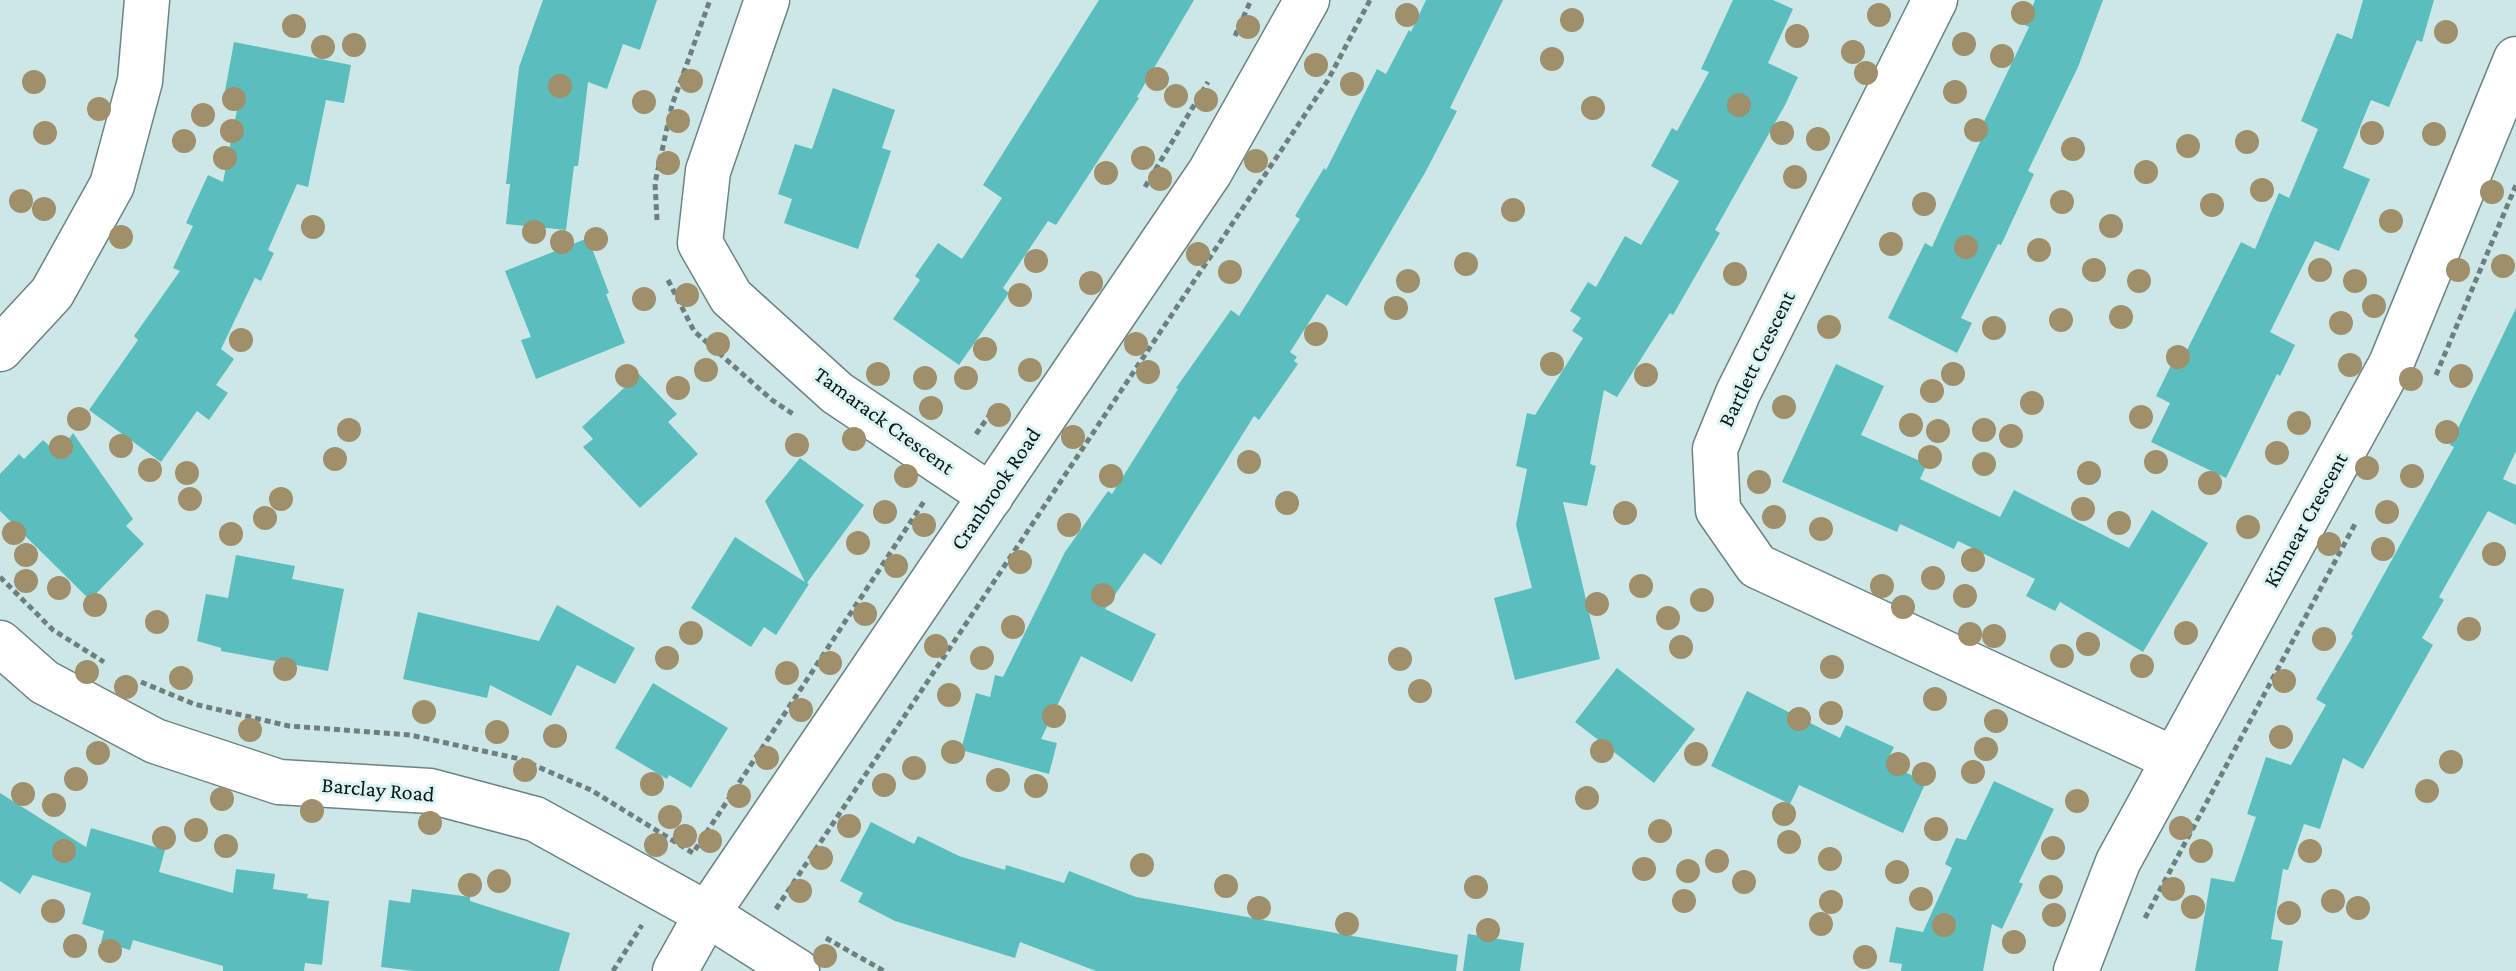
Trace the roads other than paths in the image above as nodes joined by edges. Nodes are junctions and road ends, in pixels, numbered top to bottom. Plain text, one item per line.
1 (147, 0) edge
2 (767, 0) edge
3 (1307, 0) edge
4 (1935, 0) edge
5 (2516, 59) edge
6 (0, 349) edge
7 (991, 496) junction
8 (0, 643) edge
9 (2174, 759) junction
10 (707, 914) junction
11 (675, 971) edge
12 (797, 971) edge
13 (2076, 971) edge

1 - 6 street
2 - 7 street, Tamarack Crescent
3 - 7 street, Cranbrook Road
4 - 9 street, Bartlett Crescent
5 - 9 street, Kinnear Crescent
7 - 10 street, Cranbrook Road
8 - 10 street, Barclay Road
9 - 13 street, Kinnear Crescent
10 - 11 street, Cranbrook Road
10 - 12 street, Barclay Road

